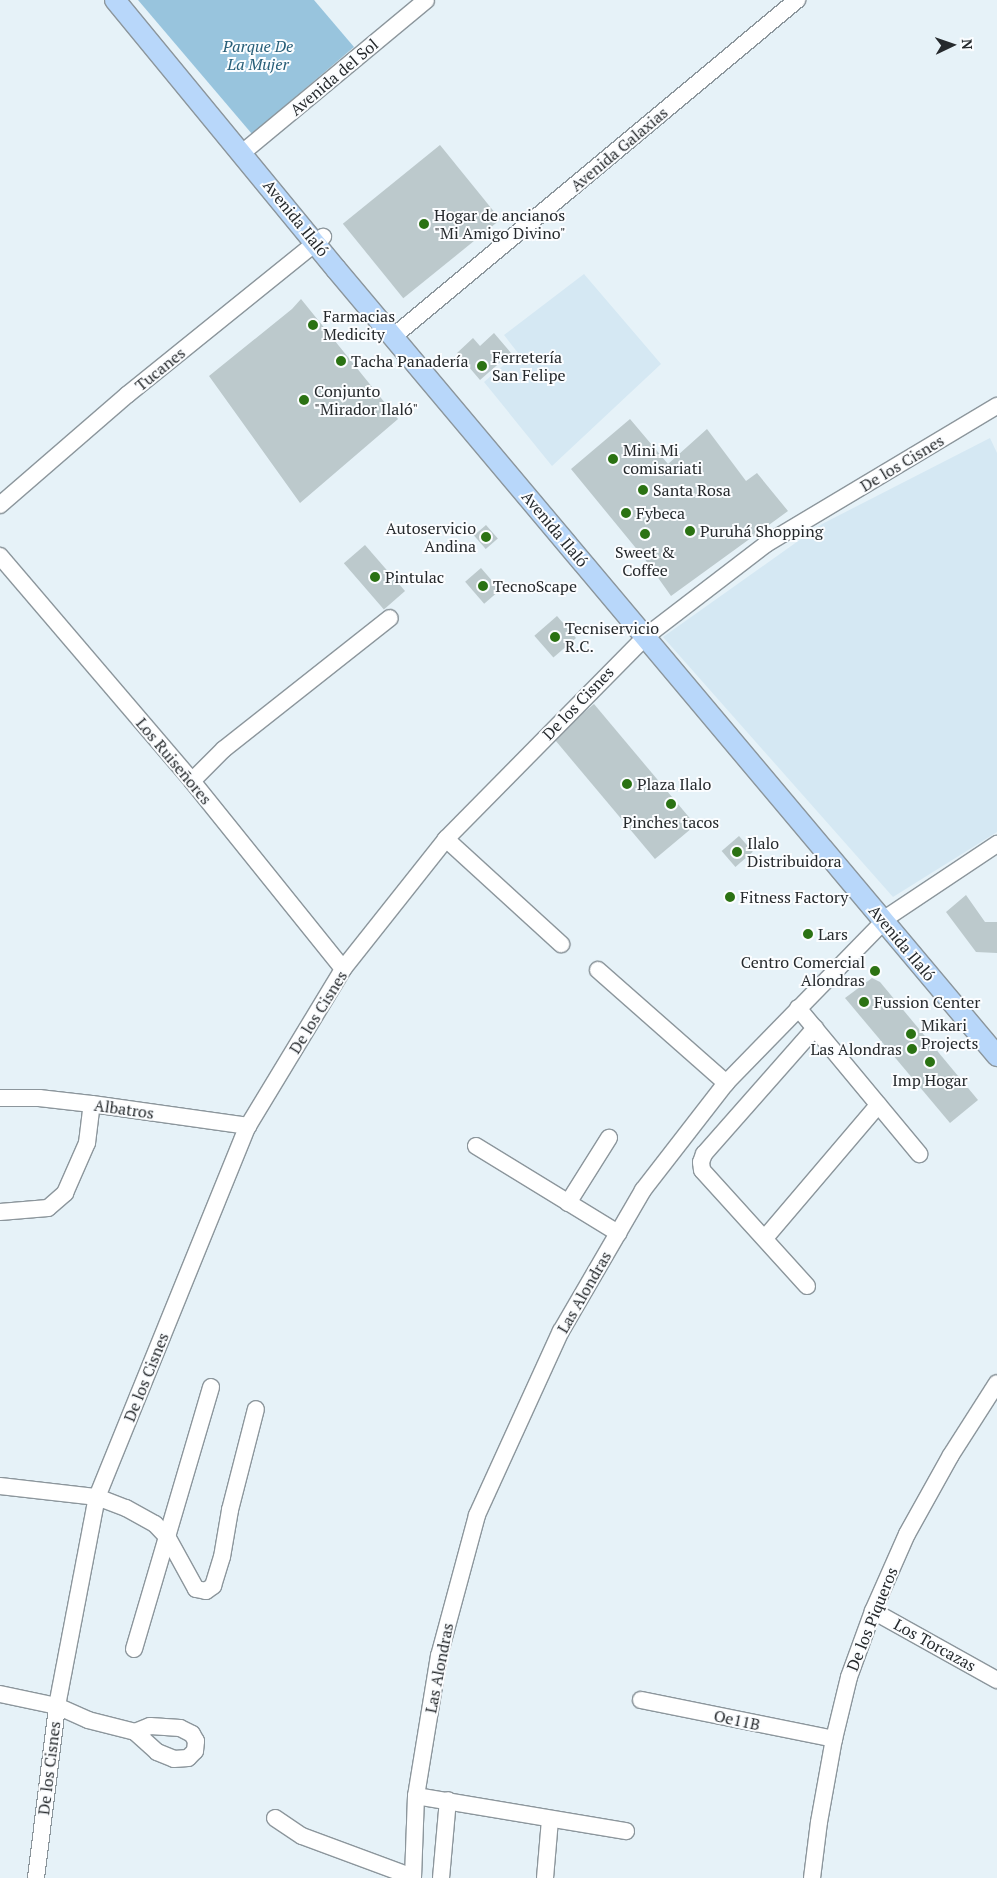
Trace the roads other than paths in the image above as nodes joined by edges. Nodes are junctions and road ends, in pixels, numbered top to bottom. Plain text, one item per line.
1 (115, 0) edge
2 (128, 0) edge
3 (426, 0) edge
4 (797, 0) edge
5 (245, 150) junction
6 (320, 240) junction
7 (397, 333) junction
8 (997, 406) edge
9 (0, 505) edge
10 (0, 556) edge
11 (390, 618) dead end
12 (649, 634) junction
13 (192, 781) junction
14 (446, 839) junction
15 (997, 844) edge
16 (886, 918) junction
17 (561, 944) dead end
18 (343, 969) junction
19 (598, 970) dead end
20 (798, 1008) junction
21 (815, 1028) junction
22 (997, 1043) edge
23 (997, 1056) edge
24 (726, 1083) junction
25 (0, 1098) edge
26 (92, 1104) junction
27 (878, 1105) junction
28 (248, 1126) junction
29 (609, 1138) dead end
30 (476, 1146) dead end
31 (919, 1154) dead end
32 (568, 1202) junction
33 (0, 1212) edge
34 (618, 1233) junction
35 (765, 1238) junction
36 (807, 1286) dead end
37 (997, 1383) edge
38 (211, 1387) dead end
39 (256, 1409) dead end
40 (0, 1486) edge
41 (97, 1497) junction
42 (168, 1538) junction
43 (872, 1611) junction
44 (134, 1649) dead end
45 (997, 1680) edge
46 (0, 1694) edge
47 (641, 1700) dead end
48 (57, 1706) junction
49 (135, 1732) dead end
50 (834, 1739) junction
51 (416, 1796) junction
52 (448, 1800) junction
53 (275, 1818) dead end
54 (550, 1820) junction
55 (626, 1831) dead end
56 (36, 1878) edge
57 (413, 1878) edge
58 (441, 1878) edge
59 (545, 1878) edge
60 (812, 1878) edge

1 - 5 main road, Avenida Ilaló
2 - 5 main road, Avenida Ilaló
3 - 5 street, Avenida del Sol
4 - 7 street, Avenida Galaxias
5 - 6 main road, Avenida Ilaló
6 - 7 main road, Avenida Ilaló
6 - 9 street, Tucanes
7 - 12 main road, Avenida Ilaló
8 - 12 street, De los Cisnes
10 - 13 street, Los Ruiseñores
11 - 13 street
12 - 14 street, De los Cisnes
12 - 16 main road, Avenida Ilaló
13 - 18 street, Los Ruiseñores
14 - 17 street
14 - 18 street, De los Cisnes
15 - 16 street, Las Alondras
16 - 20 street, Las Alondras
16 - 22 main road, Avenida Ilaló
16 - 23 main road, Avenida Ilaló
18 - 28 street, De los Cisnes
19 - 24 street
20 - 21 street
20 - 24 street, Las Alondras
21 - 27 street
21 - 35 street
24 - 34 street, Las Alondras
25 - 26 street, Albatros
26 - 28 street, Albatros
26 - 33 street
27 - 31 street
27 - 35 street
28 - 41 street, De los Cisnes
29 - 32 street
30 - 32 street
32 - 34 street
34 - 51 street, Las Alondras
35 - 36 street
37 - 43 street, De los Piqueros
38 - 42 street
39 - 42 street
40 - 41 street
41 - 42 street
41 - 48 street, De los Cisnes
42 - 44 street
43 - 45 street, Los Torcazas
43 - 50 street, De los Piqueros
46 - 48 street
47 - 50 street, Oe11B
48 - 49 street
48 - 56 street, De los Cisnes
50 - 60 street, De los Piqueros
51 - 52 street
51 - 57 street, Las Alondras
52 - 54 street
52 - 58 street
53 - 57 street
54 - 55 street
54 - 59 street

